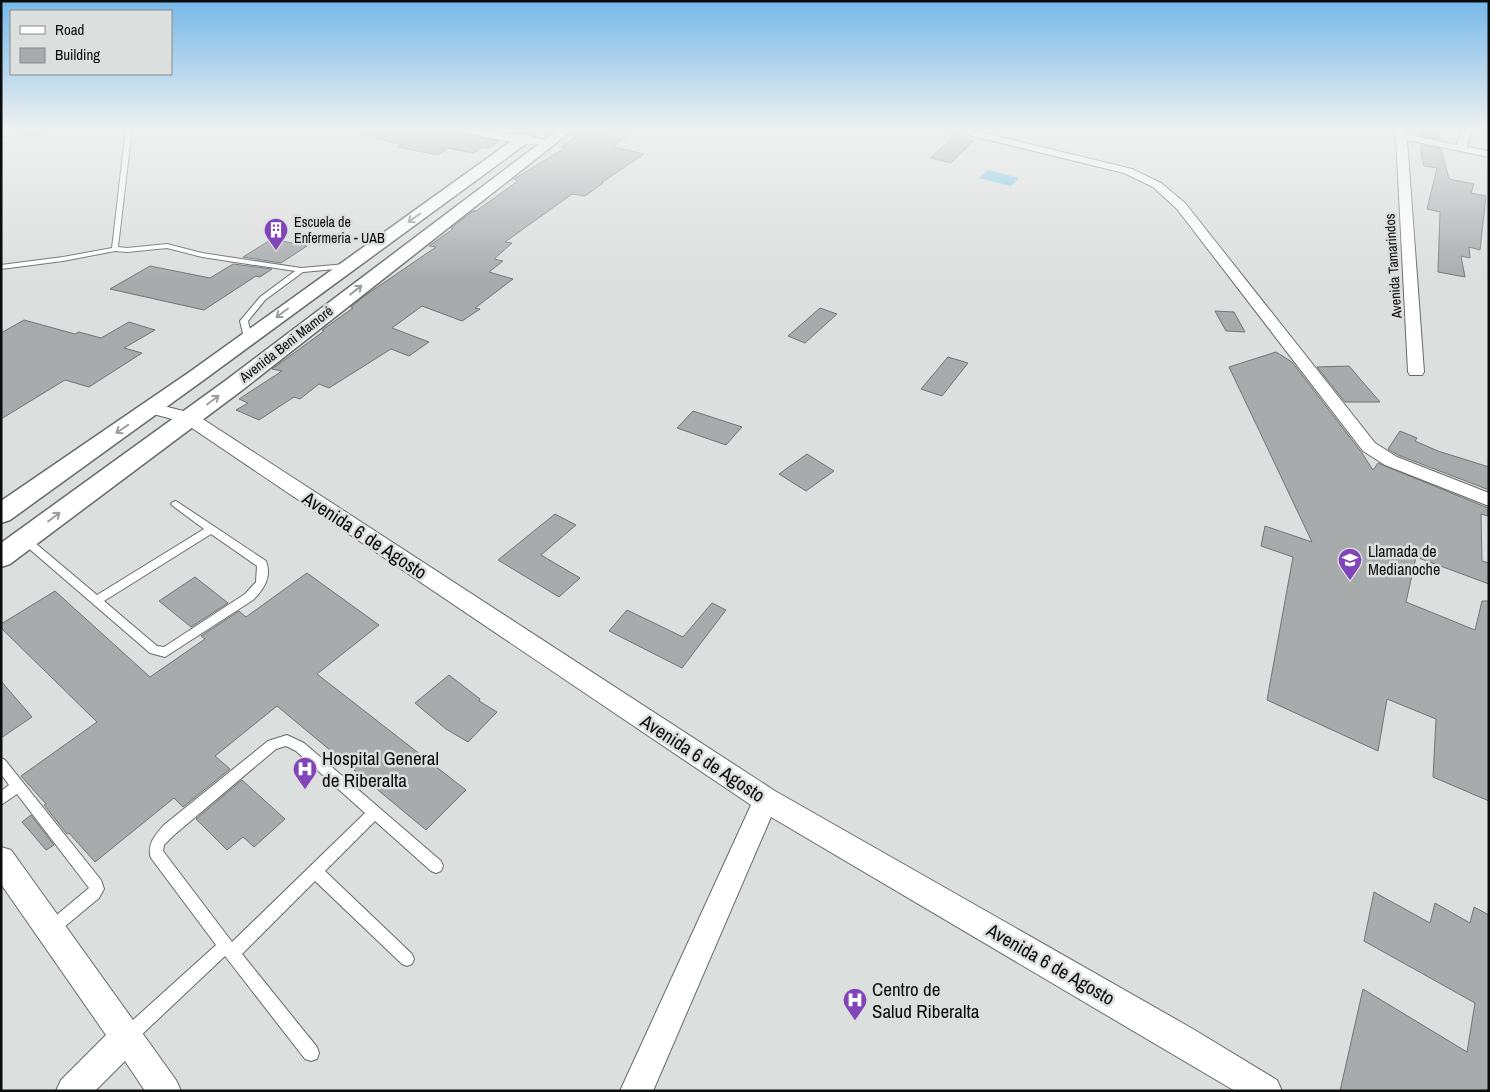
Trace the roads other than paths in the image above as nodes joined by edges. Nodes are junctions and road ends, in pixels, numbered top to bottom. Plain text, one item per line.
1 (123, 179) edge
2 (468, 179) edge
3 (489, 179) edge
4 (1145, 179) edge
5 (1403, 179) edge
6 (115, 249) junction
7 (346, 266) junction
8 (1, 267) edge
9 (301, 270) junction
10 (248, 338) junction
11 (1416, 372) dead end
12 (152, 408) junction
13 (189, 418) junction
14 (1489, 500) edge
15 (176, 504) dead end
16 (1, 514) edge
17 (211, 529) junction
18 (24, 540) junction
19 (1, 557) edge
20 (96, 601) junction
21 (1, 764) edge
22 (19, 785) junction
23 (1, 799) edge
24 (766, 800) junction
25 (375, 812) junction
26 (1, 860) edge
27 (436, 866) dead end
28 (315, 871) junction
29 (51, 929) junction
30 (229, 949) junction
31 (407, 959) dead end
32 (126, 1037) junction
33 (311, 1053) dead end
34 (72, 1091) edge
35 (165, 1091) edge
36 (636, 1091) edge
37 (1266, 1091) edge

1 - 6 lane
2 -> 7 street, Avenida Beni Mamoré
13 -> 3 street, Avenida Beni Mamoré
4 - 14 street
5 - 11 street, Avenida Tamarindos
6 - 8 lane
6 - 9 lane
7 - 9 lane
7 -> 10 street, Avenida Beni Mamoré
9 - 10 lane
10 - 12 street, Avenida Beni Mamoré
12 - 13 street, Avenida 6 de Agosto
12 -> 16 street, Avenida Beni Mamoré
18 -> 13 street, Avenida Beni Mamoré
13 - 24 street, Avenida 6 de Agosto
15 - 17 lane
17 - 20 lane
17 - 20 lane
18 - 19 street, Avenida Beni Mamoré
18 - 20 lane
21 - 22 lane
22 - 23 lane
22 - 29 lane
24 - 36 street
24 - 37 street, Avenida 6 de Agosto
25 - 27 lane
25 - 28 lane
25 - 30 lane
26 - 29 street
28 - 30 lane
28 - 31 lane
29 - 32 street
30 - 32 lane
30 - 33 lane
32 - 34 street
32 - 35 street

